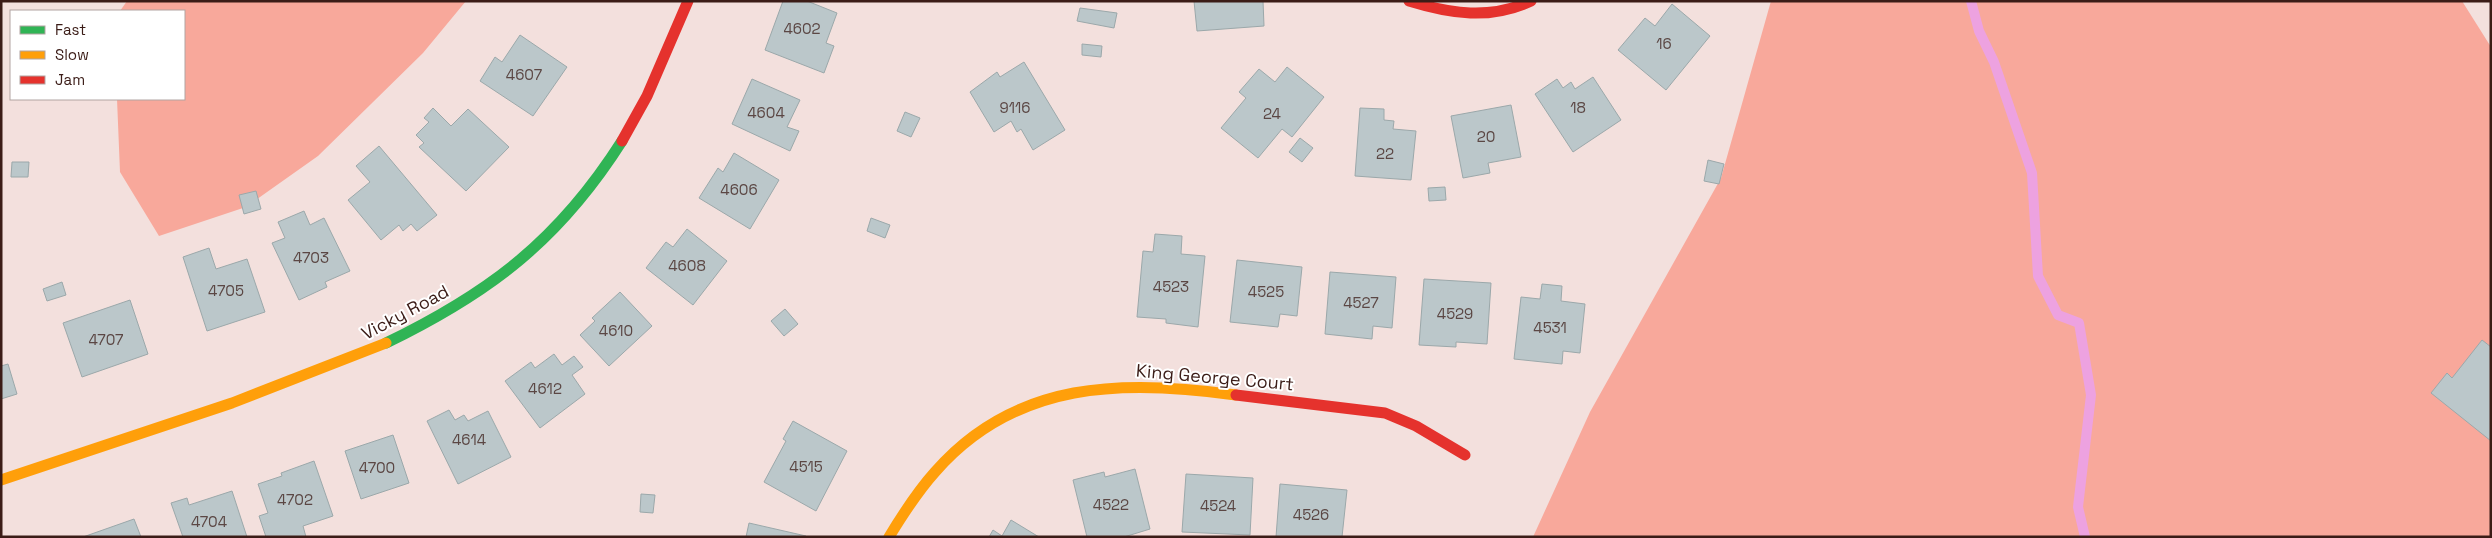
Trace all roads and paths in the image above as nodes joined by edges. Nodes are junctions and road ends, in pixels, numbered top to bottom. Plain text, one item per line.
1 (688, 1) edge
2 (1410, 1) edge
3 (1531, 1) edge
4 (1465, 455) dead end
5 (1, 480) edge
6 (889, 537) edge

1 - 5 street, Vicky Road
2 - 3 street
4 - 6 street, King George Court

